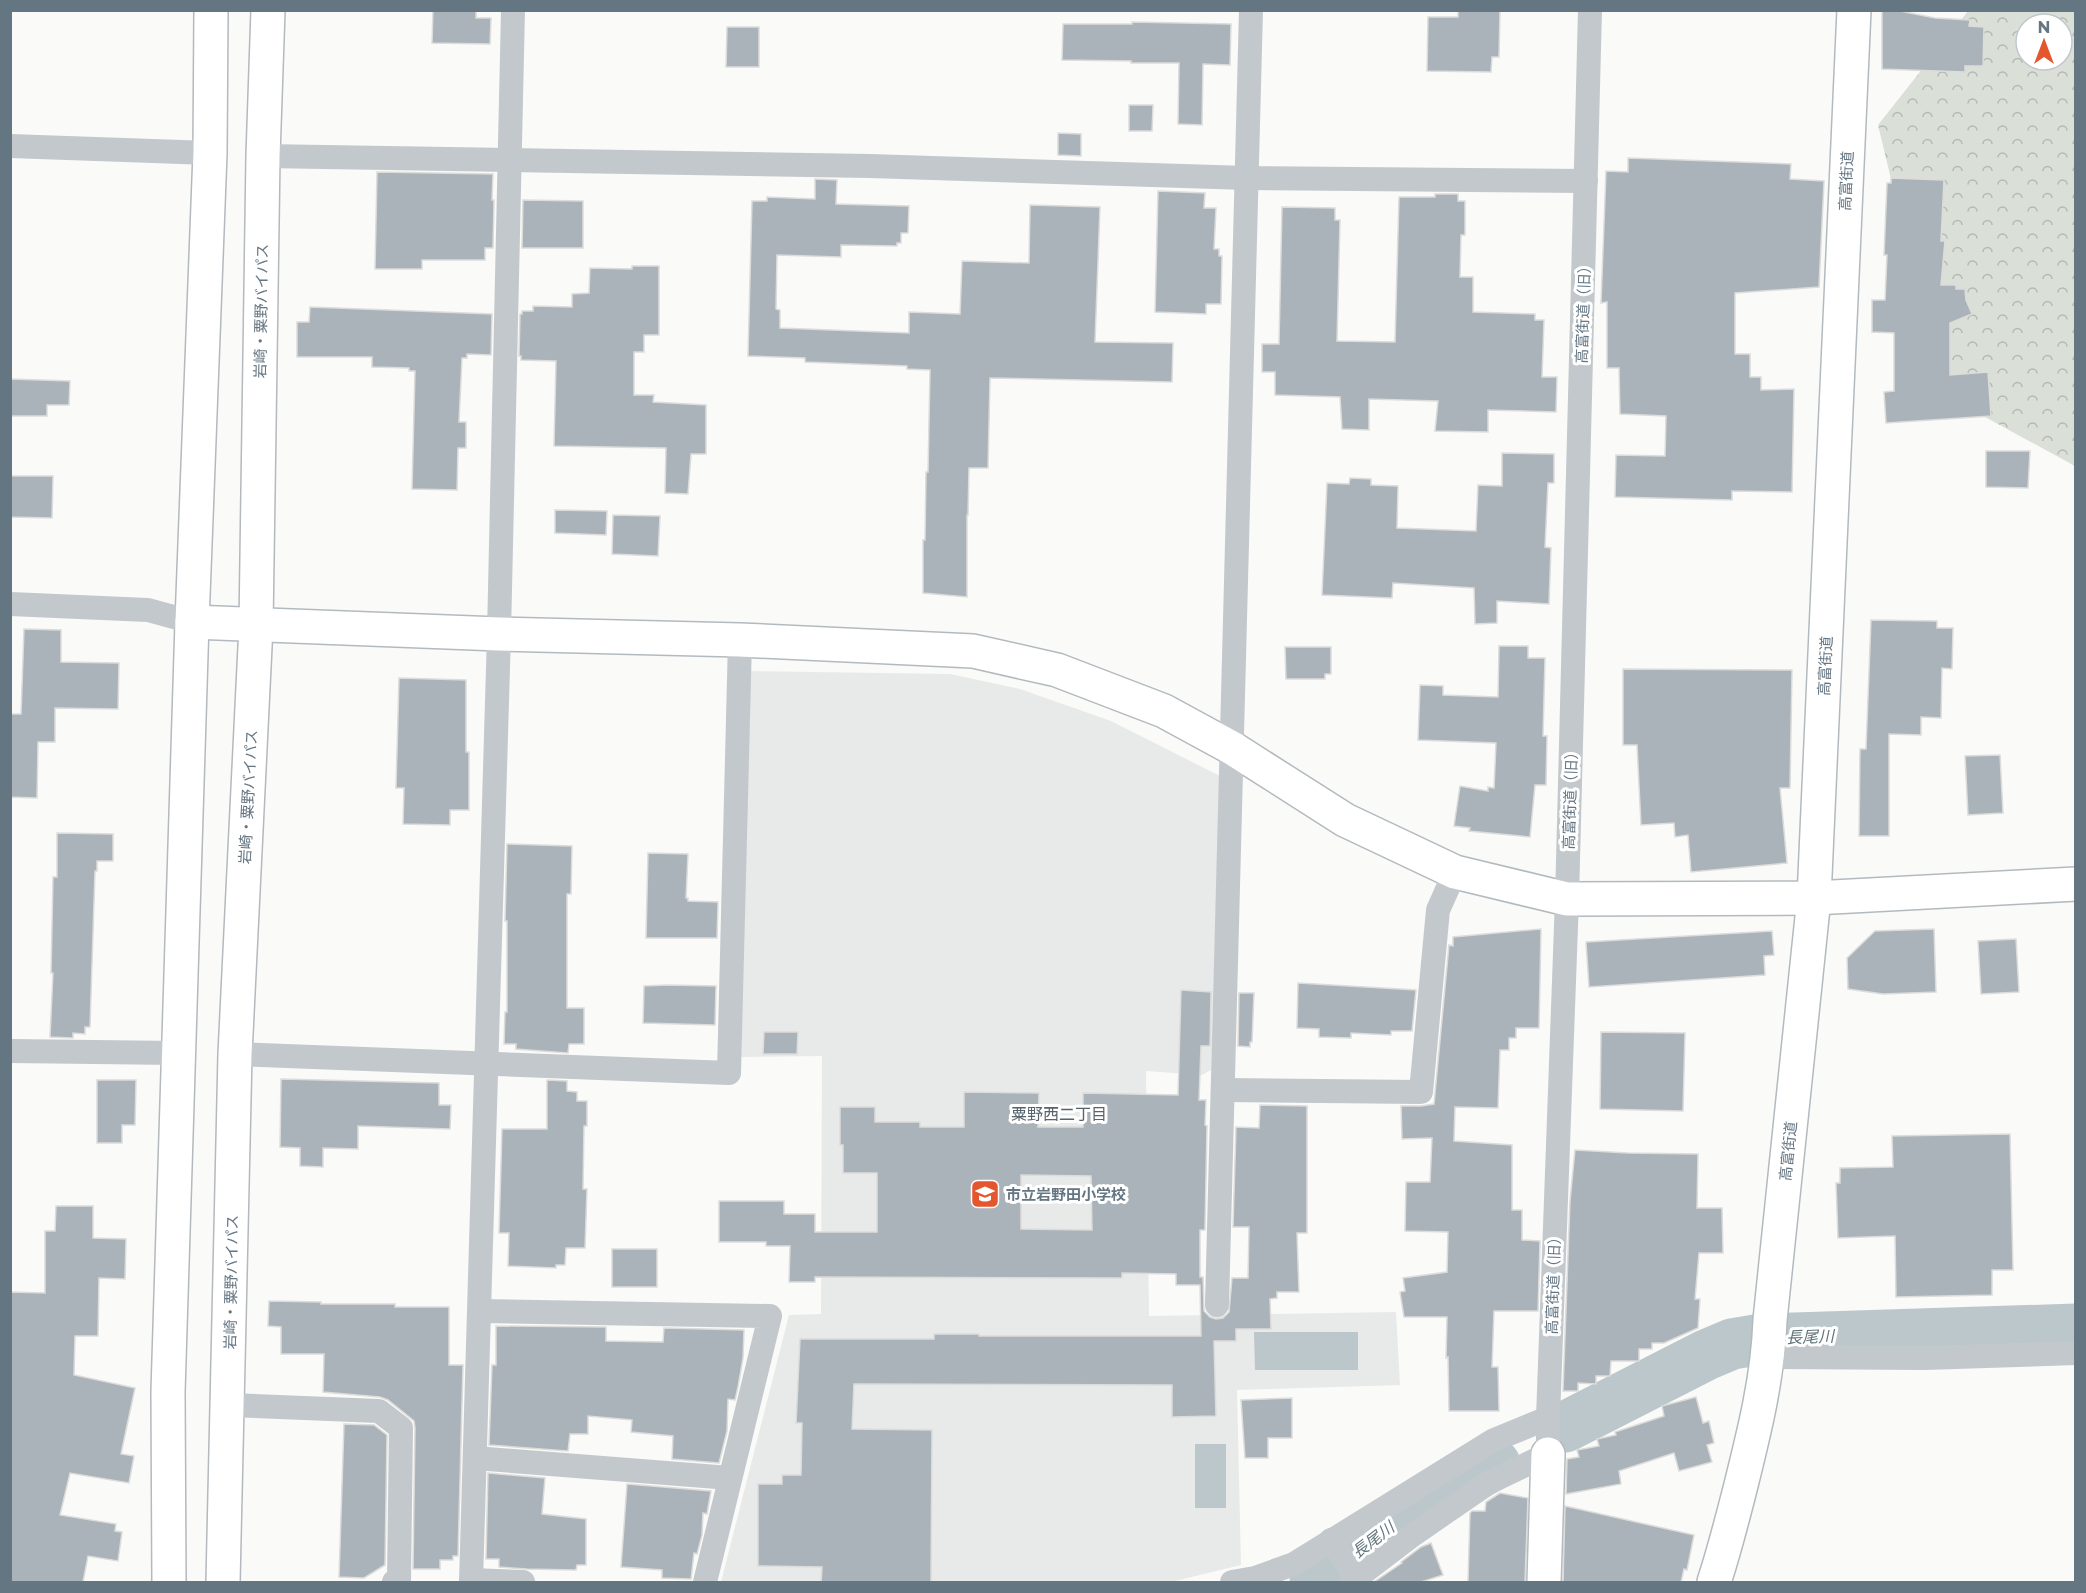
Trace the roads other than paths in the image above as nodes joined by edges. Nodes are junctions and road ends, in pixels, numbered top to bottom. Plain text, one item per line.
1 (211, 10) edge
2 (268, 10) edge
3 (513, 10) edge
4 (1251, 10) edge
5 (1590, 10) edge
6 (1854, 10) edge
7 (10, 146) edge
8 (210, 153) junction
9 (263, 156) junction
10 (509, 161) junction
11 (1247, 178) junction
12 (1586, 181) junction
13 (10, 604) edge
14 (192, 622) junction
15 (256, 626) junction
16 (499, 634) junction
17 (741, 640) junction
18 (1232, 748) junction
19 (1455, 872) junction
20 (2076, 884) edge
21 (1814, 898) junction
22 (1567, 899) junction
23 (10, 1051) edge
24 (177, 1053) junction
25 (235, 1054) junction
26 (487, 1065) junction
27 (1223, 1090) junction
28 (1217, 1305) dead end
29 (480, 1311) junction
30 (2076, 1353) edge
31 (1769, 1357) junction
32 (229, 1405) junction
33 (1548, 1418) junction
34 (1548, 1454) junction
35 (475, 1458) junction
36 (730, 1478) junction
37 (1334, 1544) junction
38 (1353, 1578) edge
39 (471, 1581) edge
40 (1247, 1581) edge
41 (169, 1582) edge
42 (223, 1582) edge
43 (394, 1582) edge
44 (523, 1582) edge
45 (705, 1582) edge
46 (1544, 1582) edge
47 (1714, 1582) edge

1 - 8 main road
2 - 9 main road, 岩崎・粟野バイパス
3 - 10 street
4 - 11 street
5 - 12 street, 高富街道（旧）
6 - 21 main road, 高富街道
7 - 8 street
8 - 14 main road
9 - 10 street
9 - 15 main road, 岩崎・粟野バイパス
10 - 11 street
10 - 16 street
11 - 12 street
11 - 18 street
12 - 22 street, 高富街道（旧）
13 - 14 street
14 - 15 main road
14 - 24 main road
15 - 16 main road
15 - 25 main road, 岩崎・粟野バイパス
16 - 17 main road
16 - 26 street
17 - 18 main road
17 - 26 street
18 - 19 main road
18 - 27 street
19 - 22 main road
19 - 27 street
20 - 21 main road
21 - 22 main road
21 - 31 main road, 高富街道
22 - 33 street, 高富街道（旧）
23 - 24 street
24 - 41 main road
25 - 26 street
25 - 32 main road, 岩崎・粟野バイパス
26 - 29 street
27 - 28 street
29 - 35 street
29 - 36 street
30 - 31 street
31 - 47 main road
32 - 42 main road, 岩崎・粟野バイパス
32 - 43 street
33 - 34 street, 高富街道（旧）
33 - 37 street
34 - 38 street
34 - 46 main road, 高富街道（旧）
35 - 36 street
35 - 39 street
36 - 45 street
37 - 38 street
37 - 40 street
39 - 44 street

